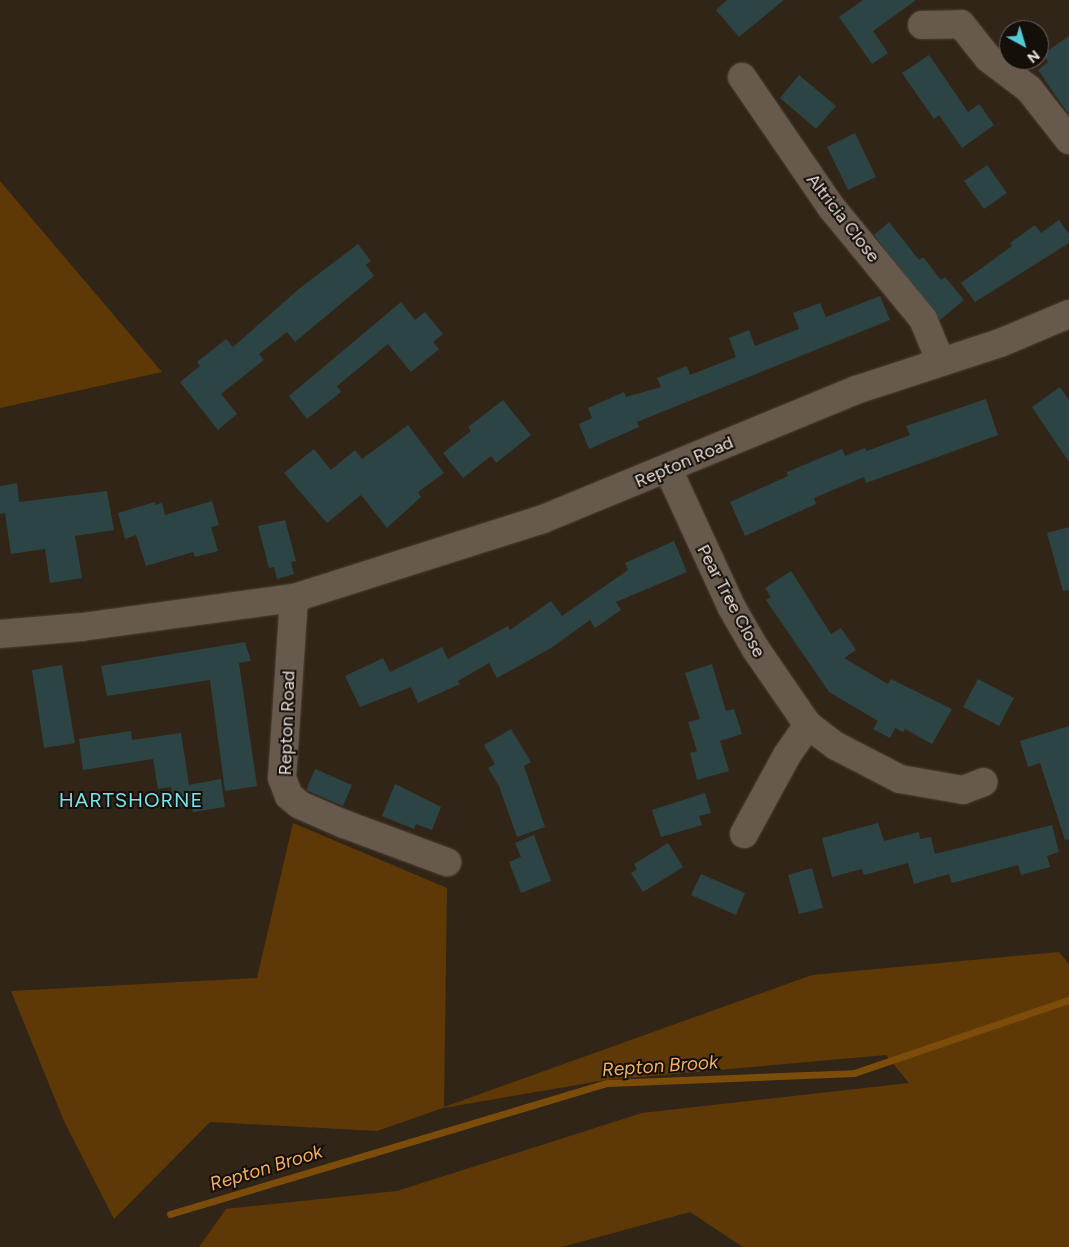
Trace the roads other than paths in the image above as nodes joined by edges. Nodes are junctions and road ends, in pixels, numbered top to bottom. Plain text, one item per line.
1 (922, 25) dead end
2 (742, 77) dead end
3 (1069, 140) edge
4 (1063, 322) edge
5 (940, 360) junction
6 (668, 469) junction
7 (294, 598) junction
8 (0, 634) edge
9 (808, 725) junction
10 (984, 782) dead end
11 (744, 834) dead end
12 (447, 862) dead end

1 - 3 street
2 - 5 street, Altricia Close
4 - 5 street, Repton Road
5 - 6 street, Repton Road
6 - 7 street, Repton Road
6 - 9 street, Pear Tree Close
7 - 8 street, Repton Road
7 - 12 street, Repton Road
9 - 10 street, Pear Tree Close
9 - 11 street

